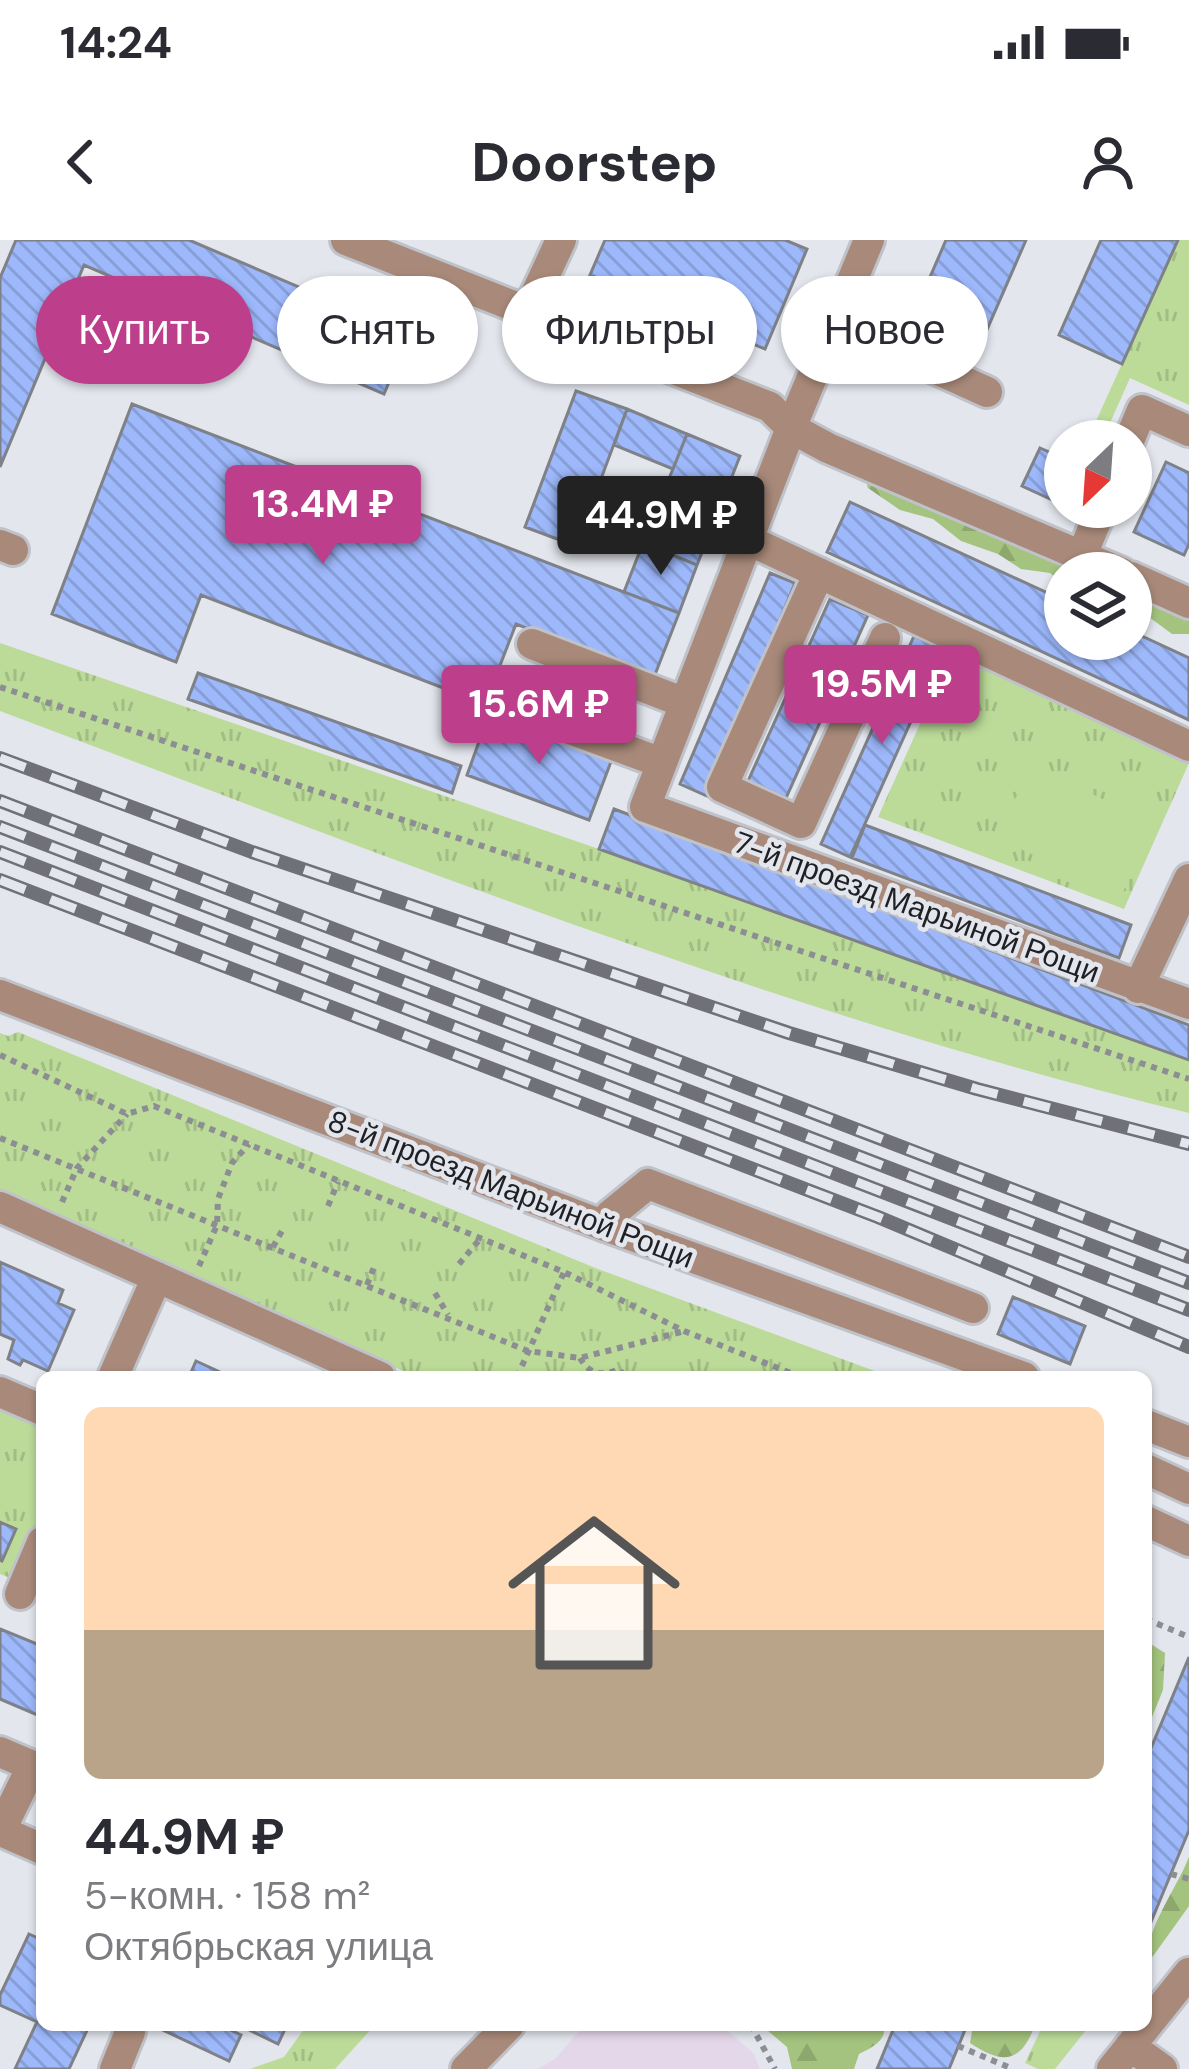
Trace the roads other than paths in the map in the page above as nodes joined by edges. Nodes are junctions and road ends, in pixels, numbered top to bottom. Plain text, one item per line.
1 (346, 240) edge
2 (561, 240) edge
3 (869, 240) edge
4 (545, 276) edge
5 (854, 276) edge
6 (502, 301) edge
7 (712, 384) edge
8 (809, 384) edge
9 (969, 384) edge
10 (987, 392) dead end
11 (1138, 420) edge
12 (791, 428) junction
13 (1189, 431) edge
14 (748, 540) junction
15 (1075, 552) edge
16 (819, 573) junction
17 (1152, 586) edge
18 (1189, 603) edge
19 (885, 638) dead end
20 (532, 644) dead end
21 (686, 703) junction
22 (505, 704) dead end
23 (1189, 746) edge
24 (662, 763) junction
25 (782, 814) junction
26 (764, 850) junction
27 (1189, 879) edge
28 (1138, 988) junction
29 (0, 995) edge
30 (1189, 1004) edge
31 (0, 1208) edge
32 (605, 1226) junction
33 (157, 1277) junction
34 (973, 1308) dead end
35 (336, 1368) edge
36 (116, 1371) edge
37 (1007, 1371) edge
38 (0, 1392) edge
39 (36, 1407) edge
40 (1152, 1427) edge
41 (1189, 1442) edge
42 (1152, 1472) edge
43 (1189, 1489) edge
44 (1152, 1524) edge
45 (1189, 1541) edge
46 (36, 1556) edge
47 (20, 1595) edge
48 (0, 1752) edge
49 (36, 1768) edge
50 (36, 1770) edge
51 (0, 1832) edge
52 (36, 1847) edge
53 (1189, 1972) edge
54 (1152, 2018) edge
55 (130, 2031) edge
56 (503, 2031) edge
57 (1142, 2031) edge
58 (1121, 2057) edge
59 (468, 2068) edge
60 (115, 2069) edge
61 (1162, 2069) edge

1 - 6 street
2 - 4 street
3 - 5 street
7 - 12 street
8 - 12 street
9 - 10 street
11 - 13 street
12 - 14 street
12 - 15 street
14 - 16 street
14 - 21 street
16 - 23 street
16 - 25 street
17 - 18 street
19 - 25 street
20 - 21 street
21 - 24 street
22 - 24 street
24 - 26 street, 7-й проезд Марьиной Рощи
25 - 26 street
26 - 28 street, 7-й проезд Марьиной Рощи
27 - 28 street
28 - 30 street, 7-й проезд Марьиной Рощи
29 - 32 street, 8-й проезд Марьиной Рощи
31 - 33 street
32 - 34 street
32 - 37 street, 8-й проезд Марьиной Рощи
33 - 35 street
33 - 36 street
38 - 39 street
40 - 41 street
42 - 43 street
44 - 45 street
46 - 47 street
48 - 49 street
50 - 51 street
51 - 52 street
53 - 54 street
55 - 60 street
56 - 59 street
57 - 58 street
58 - 61 street

